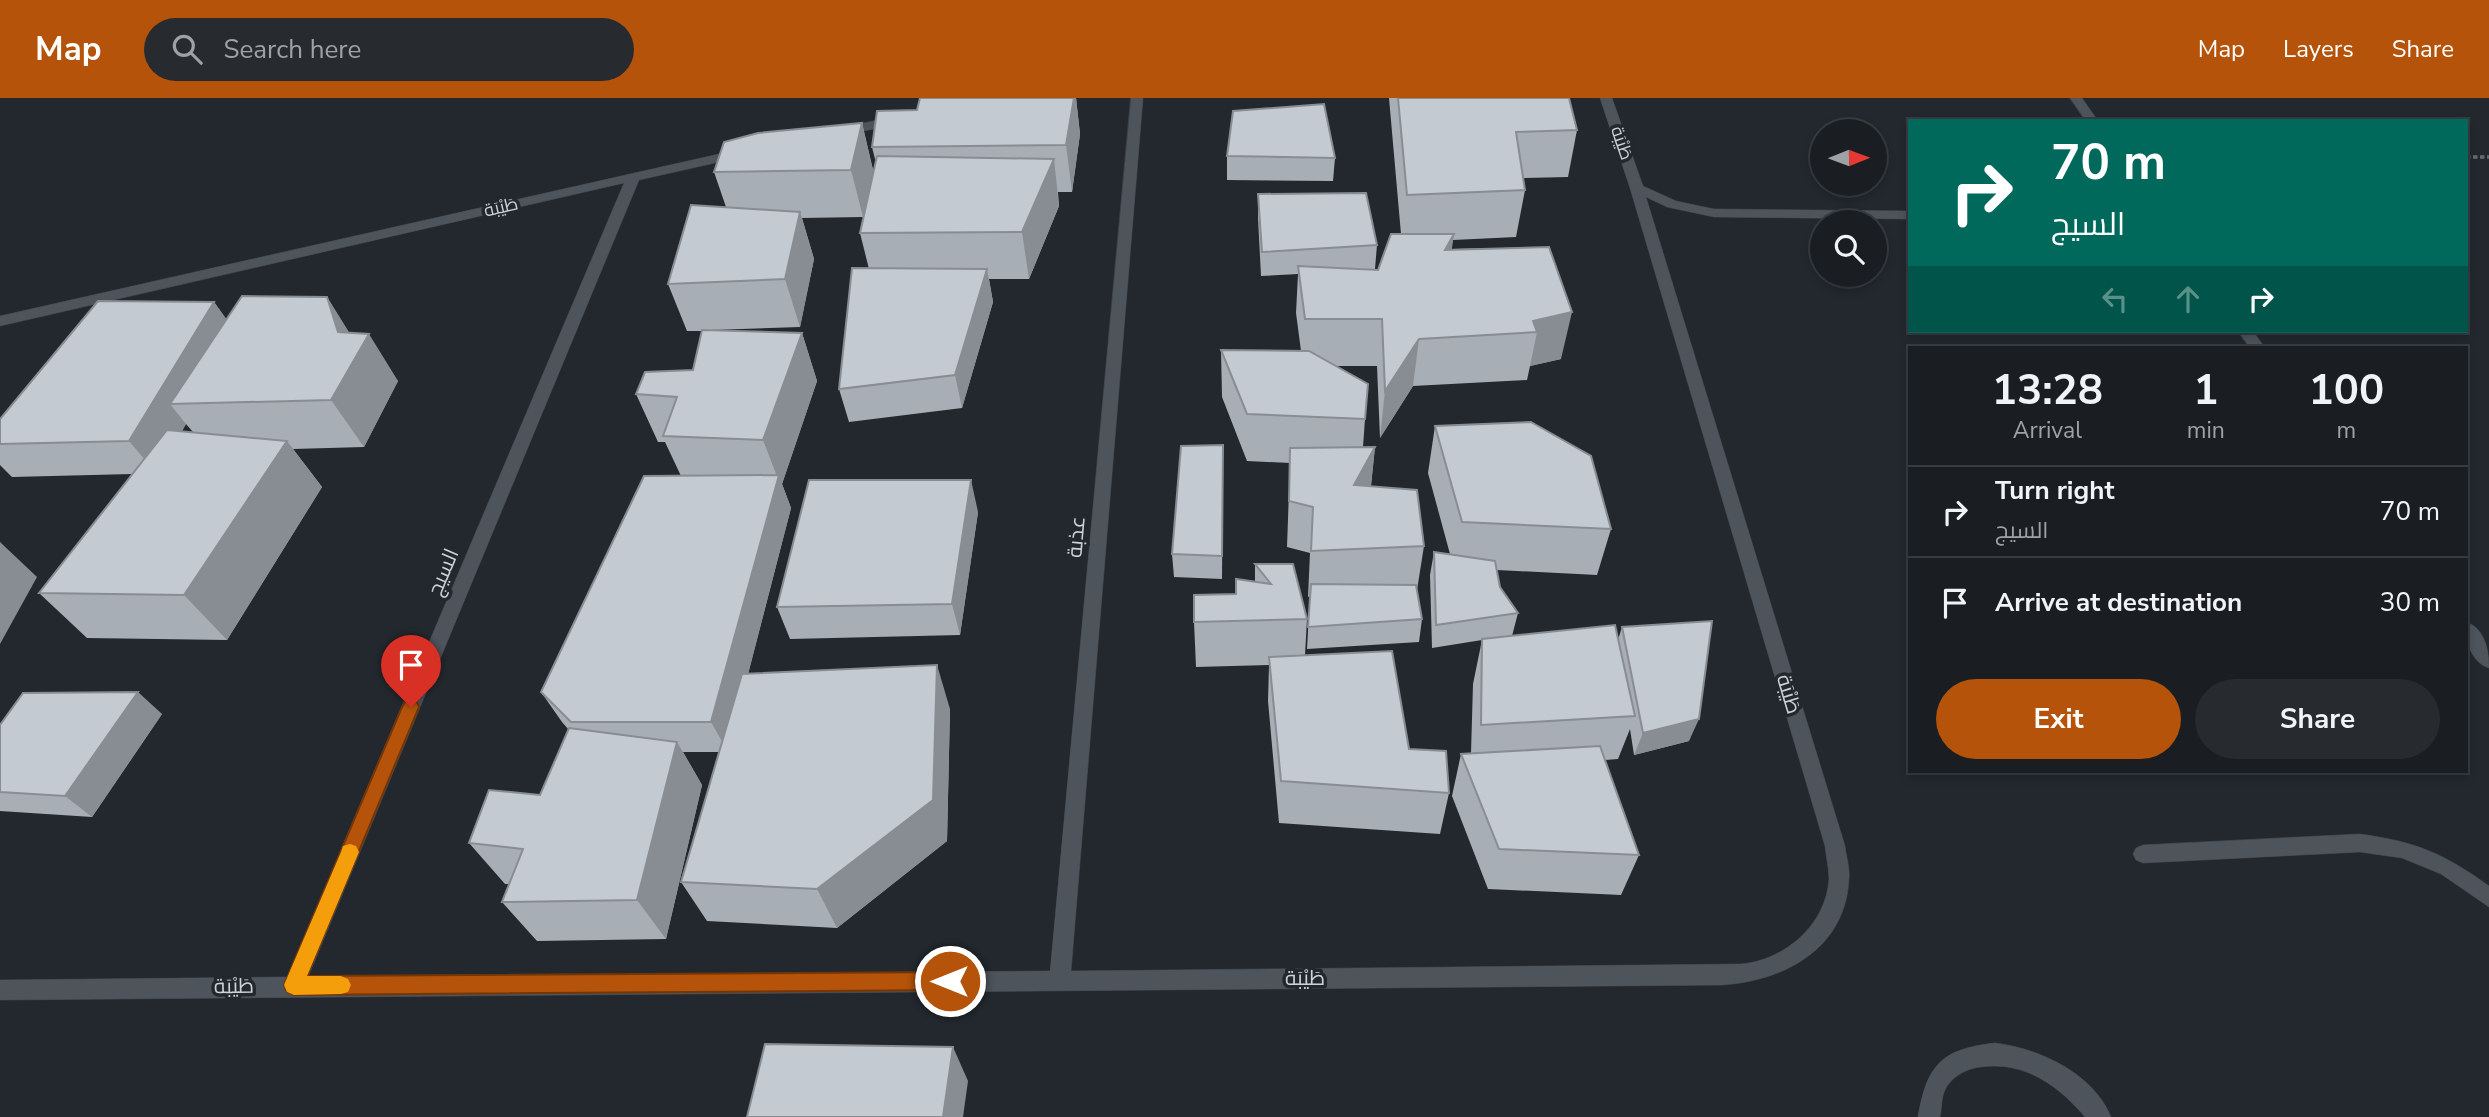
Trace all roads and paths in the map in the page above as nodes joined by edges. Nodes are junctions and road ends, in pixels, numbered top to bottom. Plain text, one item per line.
1 (1137, 98) edge
2 (1606, 98) edge
3 (2076, 98) edge
4 (907, 118) edge
5 (2091, 119) edge
6 (825, 136) edge
7 (757, 150) edge
8 (2468, 157) edge
9 (2489, 157) edge
10 (634, 176) junction
11 (1637, 188) junction
12 (1908, 215) edge
13 (0, 321) edge
14 (2468, 632) edge
15 (2489, 661) edge
16 (2143, 854) dead end
17 (2489, 898) edge
18 (1060, 980) junction
19 (294, 985) junction
20 (0, 990) edge
21 (1929, 1117) edge
22 (2100, 1117) edge

1 - 18 street, عذبة
2 - 11 street, طَيْبَة
3 - 5 street
4 - 6 street
7 - 10 street, طَيْبَة
8 - 9 path
10 - 13 street, طَيْبَة
10 - 19 street, السيج
11 - 12 street, طَيْبَة
11 - 18 street, طَيْبَة
14 - 15 street
16 - 17 street
18 - 19 street, طَيْبَة
19 - 20 street, طَيْبَة
21 - 22 street

